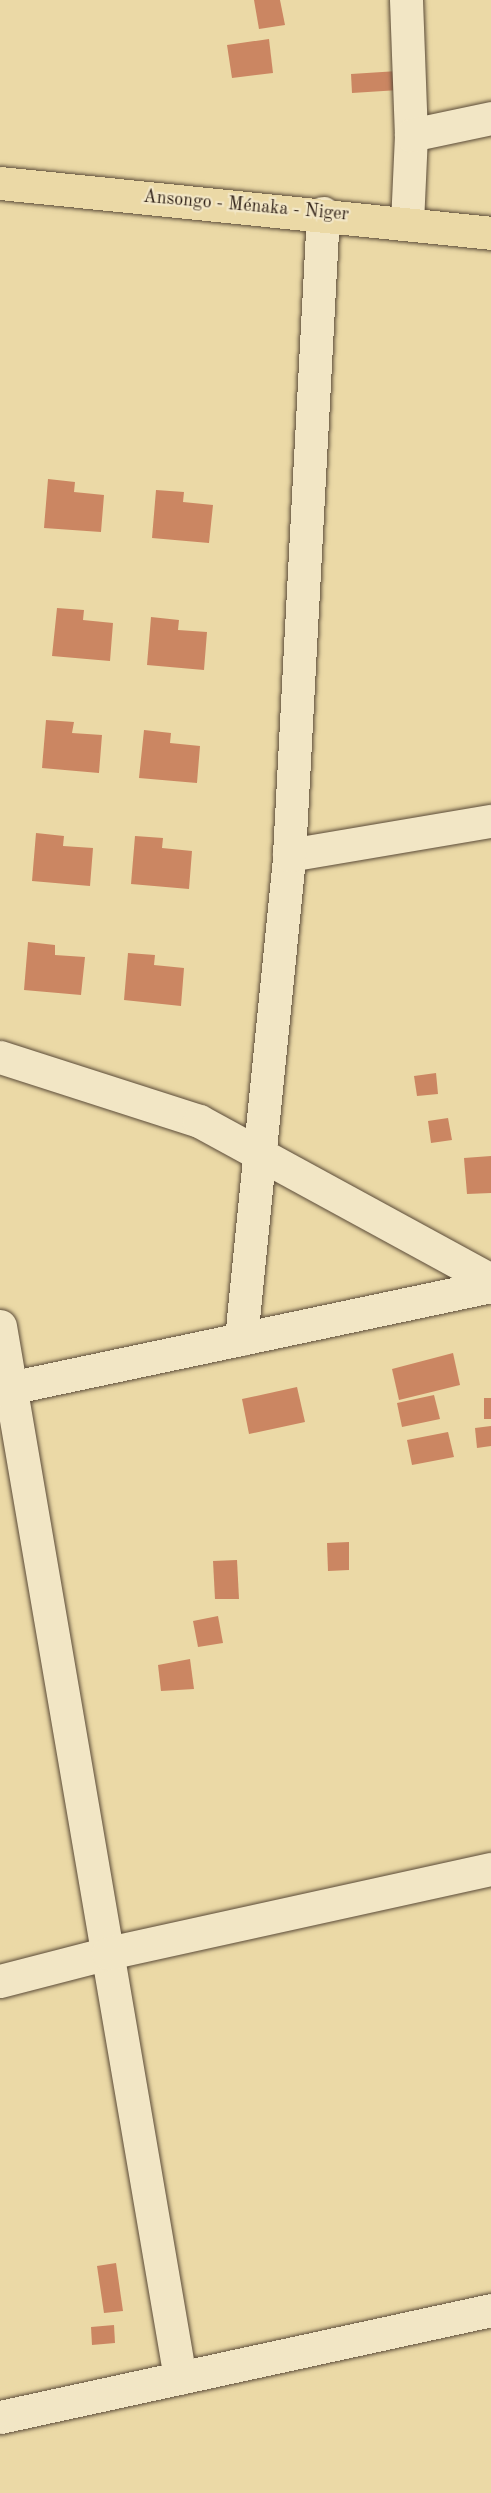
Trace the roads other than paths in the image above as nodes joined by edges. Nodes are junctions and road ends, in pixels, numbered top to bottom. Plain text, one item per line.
1 (406, 0) edge
2 (491, 118) edge
3 (411, 135) junction
4 (0, 183) edge
5 (323, 213) junction
6 (407, 222) junction
7 (491, 233) edge
8 (491, 821) edge
9 (289, 855) junction
10 (0, 1057) edge
11 (259, 1155) junction
12 (491, 1280) edge
13 (491, 1286) edge
14 (0, 1326) edge
15 (241, 1339) junction
16 (5, 1389) edge
17 (491, 1869) edge
18 (108, 1953) junction
19 (0, 1981) edge
20 (491, 2310) edge
21 (180, 2378) junction
22 (0, 2416) edge

1 - 3 street
2 - 3 street
3 - 6 street
4 - 5 main road, Ansongo - Ménaka - Niger
5 - 6 main road, Ansongo - Ménaka - Niger
5 - 9 street
6 - 7 main road, Ansongo - Ménaka - Niger
8 - 9 street
9 - 11 street
10 - 11 street
11 - 12 street
11 - 15 street
13 - 15 street
14 - 16 street
15 - 16 street
16 - 18 street
17 - 18 street
18 - 19 street
18 - 21 street
20 - 21 street
21 - 22 street

